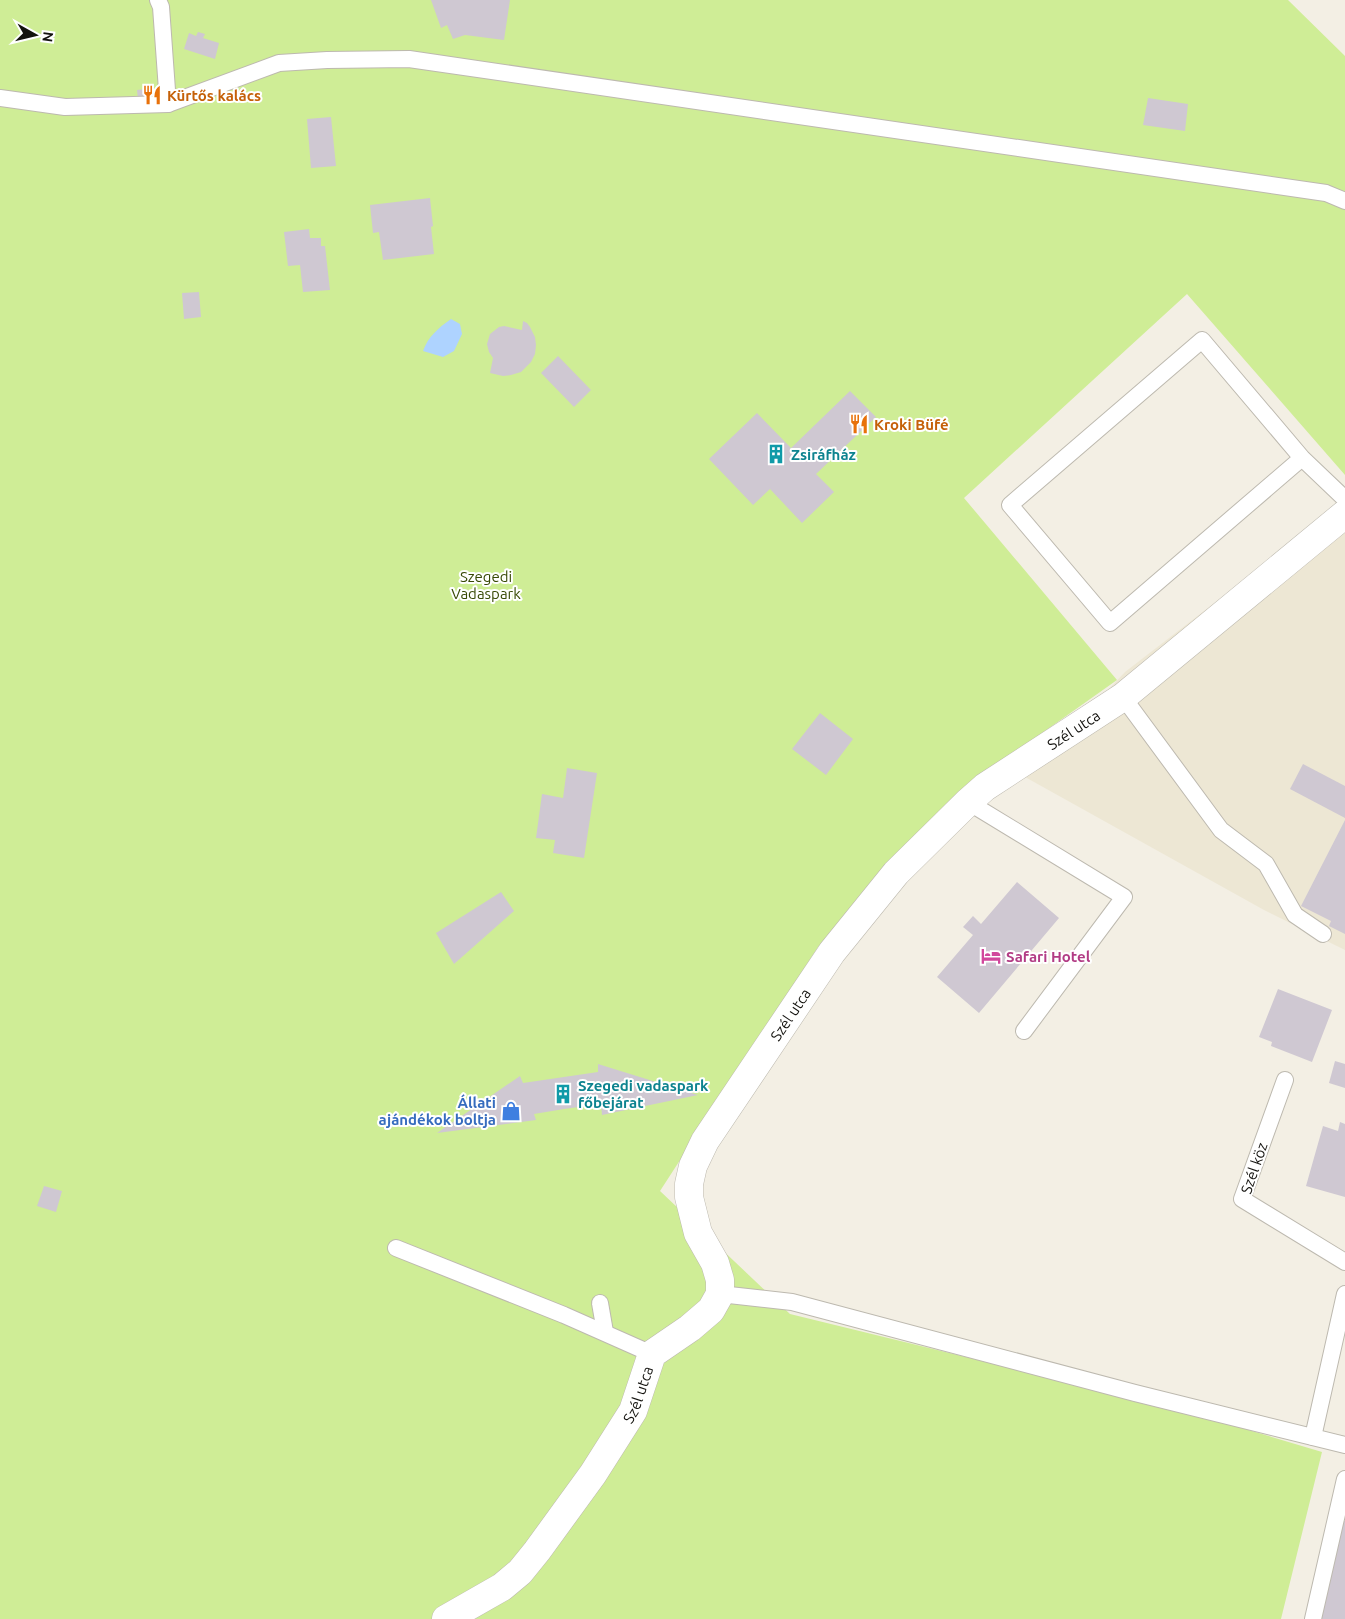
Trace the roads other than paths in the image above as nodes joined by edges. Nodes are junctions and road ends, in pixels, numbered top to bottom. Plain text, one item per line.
1 (158, 0) edge
2 (0, 98) edge
3 (168, 104) junction
4 (1345, 201) edge
5 (1302, 458) junction
6 (1345, 499) edge
7 (1345, 514) edge
8 (1123, 697) junction
9 (968, 802) junction
10 (1323, 934) dead end
11 (1024, 1031) dead end
12 (1285, 1080) dead end
13 (396, 1248) dead end
14 (1345, 1262) edge
15 (720, 1294) junction
16 (1345, 1294) edge
17 (600, 1303) dead end
18 (605, 1332) junction
19 (652, 1354) junction
20 (1338, 1355) edge
21 (1312, 1437) junction
22 (1345, 1445) edge
23 (1345, 1478) edge
24 (446, 1619) edge
25 (1313, 1619) edge

1 - 3 lane
2 - 3 lane
3 - 4 lane
5 - 5 lane
5 - 6 lane
7 - 8 street, Szél utca
8 - 9 street, Szél utca
8 - 10 lane
9 - 11 lane
9 - 15 street, Szél utca
12 - 14 lane, Szél köz
13 - 18 lane
15 - 19 street, Szél utca
15 - 21 lane
16 - 20 lane
17 - 18 lane
18 - 19 lane
19 - 24 street, Szél utca
20 - 21 lane
21 - 22 lane
23 - 25 lane

